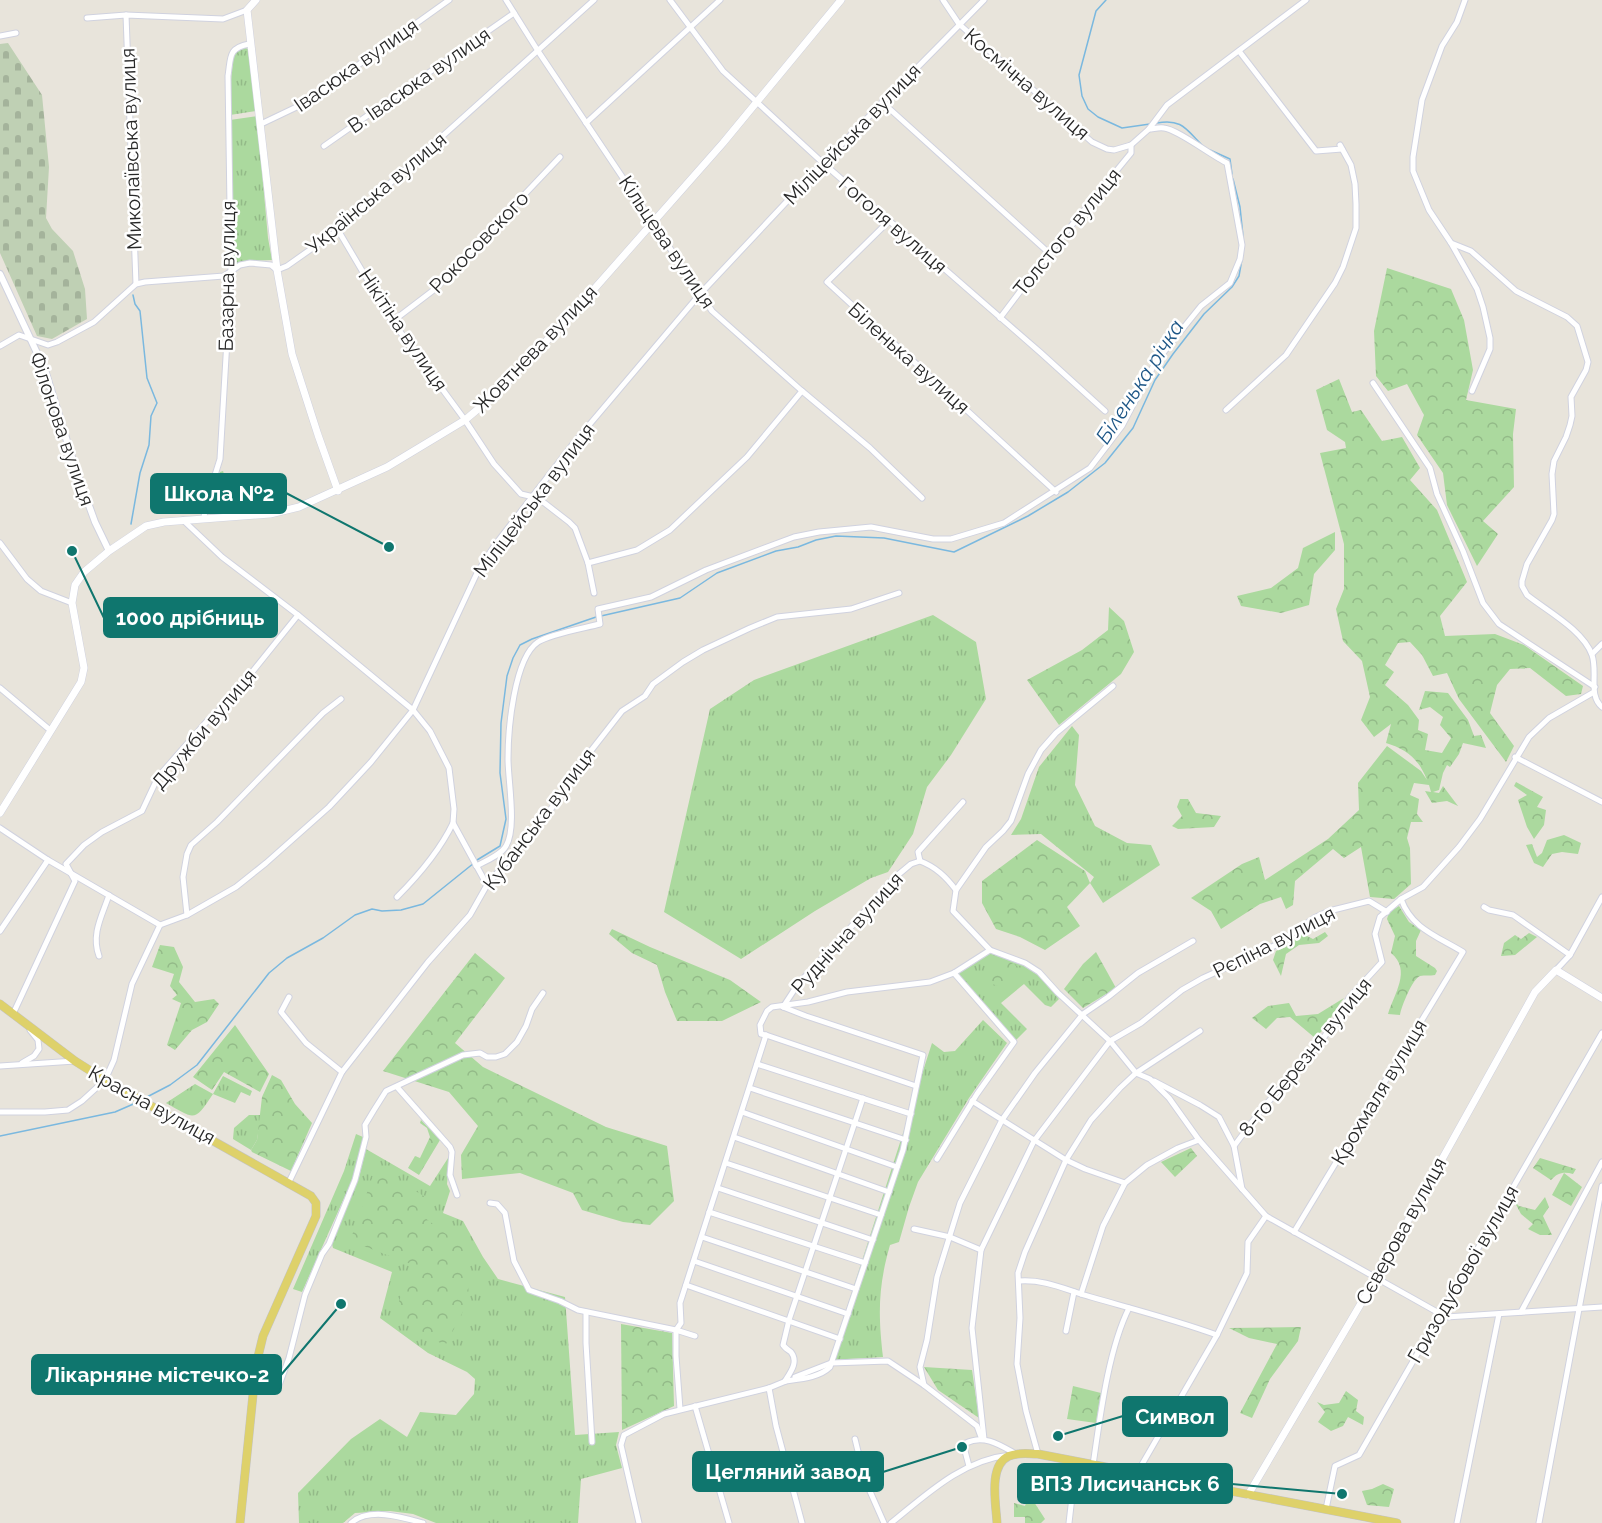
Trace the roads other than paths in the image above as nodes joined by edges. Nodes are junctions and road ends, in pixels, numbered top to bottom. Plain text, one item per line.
1 (256, 0) edge
2 (449, 0) edge
3 (506, 0) edge
4 (594, 0) edge
5 (670, 0) edge
6 (720, 0) edge
7 (841, 0) edge
8 (943, 0) edge
9 (984, 0) edge
10 (1305, 0) edge
11 (1465, 0) edge
12 (247, 10) junction
13 (514, 13) junction
14 (126, 15) junction
15 (87, 18) dead end
16 (959, 24) junction
17 (690, 29) junction
18 (16, 33) dead end
19 (0, 36) edge
20 (249, 44) junction
21 (538, 51) junction
22 (1239, 51) junction
23 (756, 100) junction
24 (882, 102) junction
25 (586, 123) junction
26 (261, 124) junction
27 (1150, 128) junction
28 (1131, 145) junction
29 (324, 146) dead end
30 (560, 157) dead end
31 (823, 163) junction
32 (653, 221) junction
33 (889, 221) junction
34 (338, 230) junction
35 (1451, 243) junction
36 (1049, 253) junction
37 (277, 270) junction
38 (231, 272) junction
39 (0, 274) edge
40 (136, 284) junction
41 (700, 294) junction
42 (1000, 318) junction
43 (393, 321) junction
44 (31, 339) junction
45 (0, 346) edge
46 (1373, 382) dead end
47 (802, 391) junction
48 (1472, 392) dead end
49 (1226, 410) dead end
50 (1105, 411) dead end
51 (465, 420) junction
52 (338, 491) junction
53 (1056, 492) junction
54 (532, 496) junction
55 (922, 498) dead end
56 (204, 519) junction
57 (183, 520) junction
58 (0, 543) edge
59 (109, 551) junction
60 (588, 563) junction
61 (594, 593) dead end
62 (899, 593) dead end
63 (72, 603) junction
64 (298, 615) junction
65 (1602, 644) edge
66 (1592, 654) junction
67 (1113, 686) dead end
68 (0, 688) edge
69 (1594, 690) junction
70 (341, 699) dead end
71 (1602, 707) edge
72 (413, 710) junction
73 (50, 730) junction
74 (1515, 757) junction
75 (963, 802) dead end
76 (1602, 802) edge
77 (0, 813) edge
78 (453, 822) junction
79 (0, 828) edge
80 (48, 860) junction
81 (920, 861) junction
82 (476, 866) junction
83 (69, 872) junction
84 (487, 885) junction
85 (956, 890) junction
86 (109, 895) junction
87 (397, 897) dead end
88 (1602, 897) edge
89 (1401, 899) junction
90 (1484, 907) dead end
91 (1387, 912) junction
92 (187, 915) junction
93 (160, 925) junction
94 (0, 931) edge
95 (1193, 941) dead end
96 (990, 950) junction
97 (1570, 955) junction
98 (99, 956) dead end
99 (1556, 970) junction
100 (954, 973) junction
101 (543, 993) dead end
102 (289, 997) dead end
103 (1602, 998) edge
104 (0, 1004) edge
105 (783, 1007) junction
106 (13, 1014) junction
107 (1083, 1014) junction
108 (26, 1024) junction
109 (1200, 1031) dead end
110 (1602, 1032) edge
111 (766, 1035) junction
112 (1110, 1041) junction
113 (75, 1061) junction
114 (757, 1064) junction
115 (18, 1065) junction
116 (0, 1066) edge
117 (342, 1072) junction
118 (1136, 1073) junction
119 (1150, 1079) junction
120 (105, 1080) junction
121 (916, 1086) junction
122 (398, 1087) junction
123 (750, 1088) junction
124 (863, 1098) junction
125 (972, 1101) junction
126 (0, 1112) edge
127 (742, 1112) junction
128 (911, 1114) junction
129 (1002, 1120) junction
130 (854, 1123) junction
131 (734, 1137) junction
132 (906, 1140) junction
133 (1199, 1140) junction
134 (1034, 1141) junction
135 (1234, 1146) junction
136 (845, 1148) junction
137 (937, 1160) dead end
138 (1066, 1160) junction
139 (1602, 1162) edge
140 (726, 1163) junction
141 (897, 1167) junction
142 (839, 1173) junction
143 (1125, 1183) junction
144 (288, 1184) junction
145 (1602, 1186) edge
146 (718, 1188) junction
147 (1243, 1190) junction
148 (889, 1192) junction
149 (457, 1195) dead end
150 (830, 1198) junction
151 (490, 1203) dead end
152 (709, 1212) junction
153 (881, 1215) junction
154 (1266, 1216) junction
155 (821, 1222) junction
156 (914, 1229) dead end
157 (1294, 1232) junction
158 (702, 1237) junction
159 (950, 1237) junction
160 (873, 1240) junction
161 (813, 1247) junction
162 (981, 1250) junction
163 (694, 1261) junction
164 (865, 1263) junction
165 (806, 1272) junction
166 (1376, 1278) junction
167 (1019, 1281) junction
168 (686, 1286) junction
169 (856, 1289) junction
170 (1074, 1292) junction
171 (1081, 1294) junction
172 (796, 1297) junction
173 (1602, 1307) edge
174 (1129, 1308) junction
175 (1581, 1308) junction
176 (586, 1312) junction
177 (1521, 1312) junction
178 (848, 1314) junction
179 (1440, 1314) junction
180 (1499, 1314) junction
181 (789, 1320) junction
182 (676, 1330) junction
183 (1066, 1331) dead end
184 (1217, 1335) junction
185 (695, 1336) dead end
186 (840, 1338) junction
187 (831, 1363) junction
188 (785, 1382) junction
189 (924, 1385) junction
190 (769, 1388) junction
191 (254, 1391) junction
192 (695, 1406) junction
193 (680, 1409) junction
194 (855, 1439) dead end
195 (983, 1439) junction
196 (592, 1442) dead end
197 (1016, 1454) junction
198 (1038, 1454) junction
199 (1076, 1462) junction
200 (1093, 1465) junction
201 (969, 1466) junction
202 (1137, 1473) junction
203 (1248, 1494) junction
204 (1326, 1509) junction
205 (240, 1523) edge
206 (351, 1523) edge
207 (423, 1523) edge
208 (639, 1523) edge
209 (729, 1523) edge
210 (802, 1523) edge
211 (884, 1523) edge
212 (891, 1523) edge
213 (997, 1523) edge
214 (1069, 1523) edge
215 (1397, 1523) edge
216 (1457, 1523) edge
217 (1539, 1523) edge

1 - 12 main road
2 - 26 street, Івасюка вулиця
3 - 13 street, Кільцева вулиця
4 - 21 street, Українська вулиця
5 - 17 street, Гоголя вулиця
6 - 17 street
7 - 23 main road, Жовтнева вулиця
8 - 16 street, Космічна вулиця
9 - 16 street, Міліцейська вулиця
10 - 22 street
11 - 35 street
12 - 14 street
12 - 20 main road, Базарна вулиця
13 - 21 street, Кільцева вулиця
13 - 29 street, В. Івасюка вулиця
14 - 15 street
14 - 40 street, Миколаївська вулиця
16 - 24 street, Міліцейська вулиця
16 - 28 street, Космічна вулиця
17 - 23 street, Гоголя вулиця
17 - 25 street
18 - 19 street
20 - 26 main road, Базарна вулиця
20 - 38 street, Базарна вулиця
21 - 25 street, Кільцева вулиця
21 - 34 street, Українська вулиця
22 - 27 street
22 - 49 street
23 - 31 street, Гоголя вулиця
23 - 32 main road, Жовтнева вулиця
24 - 31 street, Міліцейська вулиця
24 - 36 street
25 - 32 street, Кільцева вулиця
26 - 37 main road, Базарна вулиця
27 - 28 street
27 - 53 street
28 - 36 street, Толстого вулиця
30 - 43 street, Рокосовского
31 - 33 street, Гоголя вулиця
31 - 41 street, Міліцейська вулиця
32 - 41 street, Кільцева вулиця
32 - 51 main road, Жовтнева вулиця
33 - 42 street, Гоголя вулиця
33 - 53 street, Біленька вулиця
34 - 37 street, Українська вулиця
34 - 43 street, Нікітіна вулиця
35 - 48 street
35 - 66 street
36 - 42 street, Толстого вулиця
37 - 38 street
37 - 52 main road, Базарна вулиця
38 - 40 street
38 - 56 street, Базарна вулиця
39 - 44 street, Філонова вулиця
40 - 44 street
41 - 47 street, Кільцева вулиця
41 - 54 street, Міліцейська вулиця
42 - 50 street, Гоголя вулиця
43 - 51 street, Нікітіна вулиця
44 - 45 street
44 - 59 street, Філонова вулиця
46 - 69 street
47 - 55 street, Кільцева вулиця
47 - 60 street
51 - 52 main road, Жовтнева вулиця
51 - 54 street, Нікітіна вулиця
52 - 56 main road, Жовтнева вулиця
53 - 82 street
54 - 60 street, Нікітіна вулиця
54 - 72 street, Міліцейська вулиця
56 - 57 main road, Жовтнева вулиця
57 - 59 main road, Жовтнева вулиця
57 - 64 street
58 - 63 street
59 - 63 main road, Жовтнева вулиця
60 - 61 street, Нікітіна вулиця
62 - 84 street, Кубанська вулиця
63 - 73 main road, Жовтнева вулиця
64 - 72 street
64 - 83 street, Дружби вулиця
65 - 66 street
66 - 69 street
67 - 85 street
68 - 73 street
69 - 71 street
69 - 74 street
70 - 92 street
72 - 78 street
72 - 92 street, Міліцейська вулиця
73 - 77 main road, Жовтнева вулиця
74 - 76 street
74 - 89 street
75 - 81 street, Руднічна вулиця
78 - 82 street
78 - 87 street
79 - 80 street
80 - 83 street
80 - 94 street
81 - 85 street, Руднічна вулиця
81 - 105 street, Руднічна вулиця
82 - 84 street
83 - 86 street
83 - 106 street, Дружби вулиця
84 - 117 street, Кубанська вулиця
85 - 96 street
86 - 93 street
86 - 98 street
88 - 97 street
89 - 91 street
89 - 157 street, Крохмаля вулиця
90 - 97 street
91 - 112 street, Рєпіна вулиця
91 - 135 street, 8-го Березня вулиця
92 - 93 street, Міліцейська вулиця
93 - 120 street
95 - 107 street, Рєпіна вулиця
96 - 100 street, Руднічна вулиця
96 - 107 street
97 - 99 street
99 - 103 main road
99 - 166 main road, Сєверова вулиця
100 - 105 street, Руднічна вулиця
100 - 125 street
101 - 122 street
102 - 117 street
104 - 106 main road, Красна вулиця
105 - 111 street
105 - 121 street
106 - 108 main road, Красна вулиця
107 - 112 street
107 - 129 street, Рєпіна вулиця
108 - 113 main road, Красна вулиця
108 - 115 street
109 - 118 street
110 - 179 street, Гризодубової вулиця
111 - 114 street
111 - 121 street
112 - 118 street
112 - 134 street, Рєпіна вулиця
113 - 115 street
113 - 120 main road, Красна вулиця
114 - 123 street
114 - 124 street
115 - 116 street
117 - 144 street, Кубанська вулиця
118 - 119 street
118 - 138 street
119 - 133 street
119 - 135 street
120 - 126 street
120 - 144 main road, Красна вулиця
121 - 128 street
122 - 149 street
122 - 191 street
123 - 127 street
123 - 130 street
124 - 128 street
124 - 130 street
125 - 129 street
125 - 137 street
127 - 131 street
127 - 136 street
128 - 132 street
129 - 134 street
129 - 159 street, Рєпіна вулиця
130 - 132 street
130 - 136 street
131 - 140 street
131 - 142 street
132 - 141 street
133 - 143 street
133 - 147 street
134 - 138 street
134 - 162 street, Рєпіна вулиця
135 - 147 street, 8-го Березня вулиця
136 - 141 street
136 - 142 street
138 - 143 street
138 - 167 street
139 - 177 street
140 - 146 street
140 - 150 street
141 - 148 street
142 - 148 street
142 - 150 street
143 - 171 street
144 - 191 main road, Красна вулиця
145 - 175 street
146 - 152 street
146 - 155 street
147 - 154 street
148 - 153 street
150 - 153 street
150 - 155 street
151 - 176 street
152 - 158 street
152 - 161 street
153 - 160 street
154 - 157 street
154 - 184 street
155 - 160 street
155 - 161 street
156 - 159 street
157 - 166 street
158 - 163 street
158 - 165 street
159 - 162 street
159 - 189 street, Рєпіна вулиця
160 - 164 street
161 - 164 street
161 - 165 street
162 - 195 street, Рєпіна вулиця
163 - 168 street
163 - 172 street
164 - 169 street
165 - 169 street
165 - 172 street
166 - 179 street
166 - 203 main road, Сєверова вулиця
167 - 170 street
167 - 198 street
168 - 181 street
168 - 182 street
169 - 178 street
170 - 171 street
170 - 183 street
171 - 174 street
172 - 178 street
172 - 181 street
173 - 175 street
174 - 184 street
174 - 200 street
175 - 177 street
175 - 217 street
176 - 182 street
176 - 196 street
177 - 180 street
178 - 186 street
179 - 180 street
179 - 204 street, Гризодубової вулиця
180 - 216 street
181 - 186 street
181 - 188 street
182 - 185 street
182 - 193 street
184 - 202 street
186 - 187 street
187 - 188 street
187 - 189 street
188 - 190 street
189 - 195 street
190 - 192 street
190 - 210 street
191 - 205 main road
192 - 193 street
192 - 209 street
193 - 208 street
194 - 211 street
195 - 197 street
195 - 201 street
197 - 198 main road
197 - 201 street
197 - 213 main road
198 - 199 main road
199 - 200 main road
199 - 214 street
200 - 202 main road
201 - 212 street
202 - 203 main road
203 - 204 main road
204 - 215 main road
206 - 207 street

